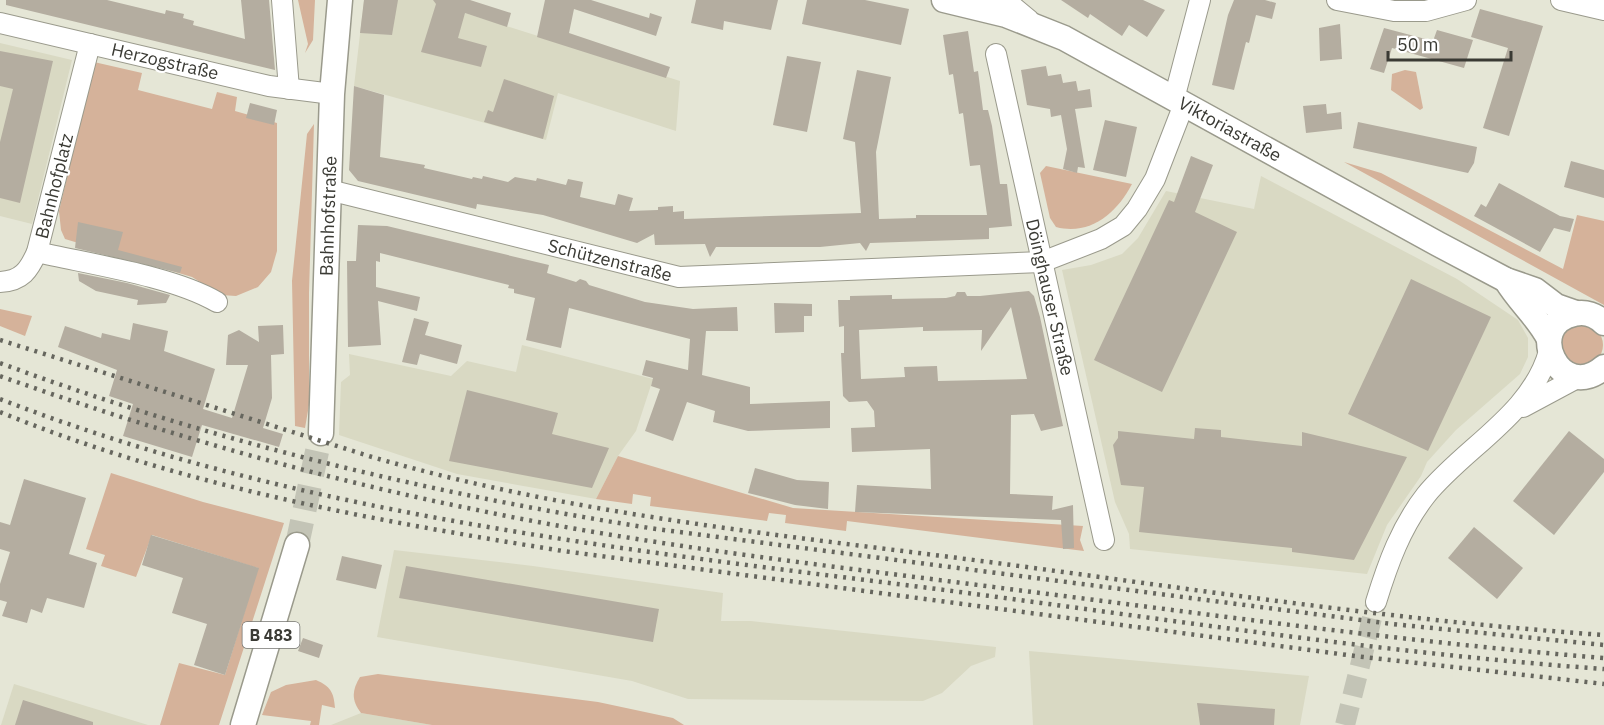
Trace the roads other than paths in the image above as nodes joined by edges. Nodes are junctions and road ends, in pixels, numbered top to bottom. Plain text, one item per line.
1 (282, 0) edge
2 (340, 0) edge
3 (944, 0) edge
4 (1005, 0) edge
5 (1200, 0) edge
6 (1337, 0) edge
7 (1466, 0) edge
8 (1560, 0) edge
9 (1604, 10) edge
10 (0, 22) edge
11 (1036, 26) junction
12 (90, 44) junction
13 (996, 54) dead end
14 (289, 89) junction
15 (332, 94) junction
16 (1179, 101) junction
17 (329, 190) junction
18 (38, 252) junction
19 (1042, 262) junction
20 (1506, 280) junction
21 (0, 282) edge
22 (217, 302) dead end
23 (1576, 313) junction
24 (1604, 323) edge
25 (1549, 345) junction
26 (1596, 372) edge
27 (1512, 413) junction
28 (321, 433) tunnel mouth
29 (1104, 540) dead end
30 (297, 545) tunnel mouth
31 (1376, 602) tunnel mouth
32 (243, 725) edge

1 - 14 street
2 - 15 main road, Bahnhofstraße
3 - 11 main road, Viktoriastraße
4 - 11 street
5 - 16 street, Schützenstraße
6 - 7 street
8 - 9 street
10 - 12 street, Herzogstraße
11 - 16 main road, Viktoriastraße
12 - 14 street, Herzogstraße
12 - 18 street, Bahnhofplatz
13 - 19 street, Döinghauser Straße
14 - 15 street, Herzogstraße
15 - 17 main road, Bahnhofstraße
16 - 19 street, Schützenstraße
16 - 20 main road, Viktoriastraße
17 - 19 street, Schützenstraße
17 - 28 main road, Bahnhofstraße
18 - 21 street
18 - 22 street, Bahnhofplatz
19 - 29 street, Döinghauser Straße
20 - 23 main road, Viktoriastraße
20 - 25 main road, Viktoriastraße
23 - 24 main road, Viktoriastraße
23 - 25 main road
25 - 26 main road, Viktoriastraße
25 - 27 street
26 - 27 street
27 - 31 street
30 - 32 main road, B 483

